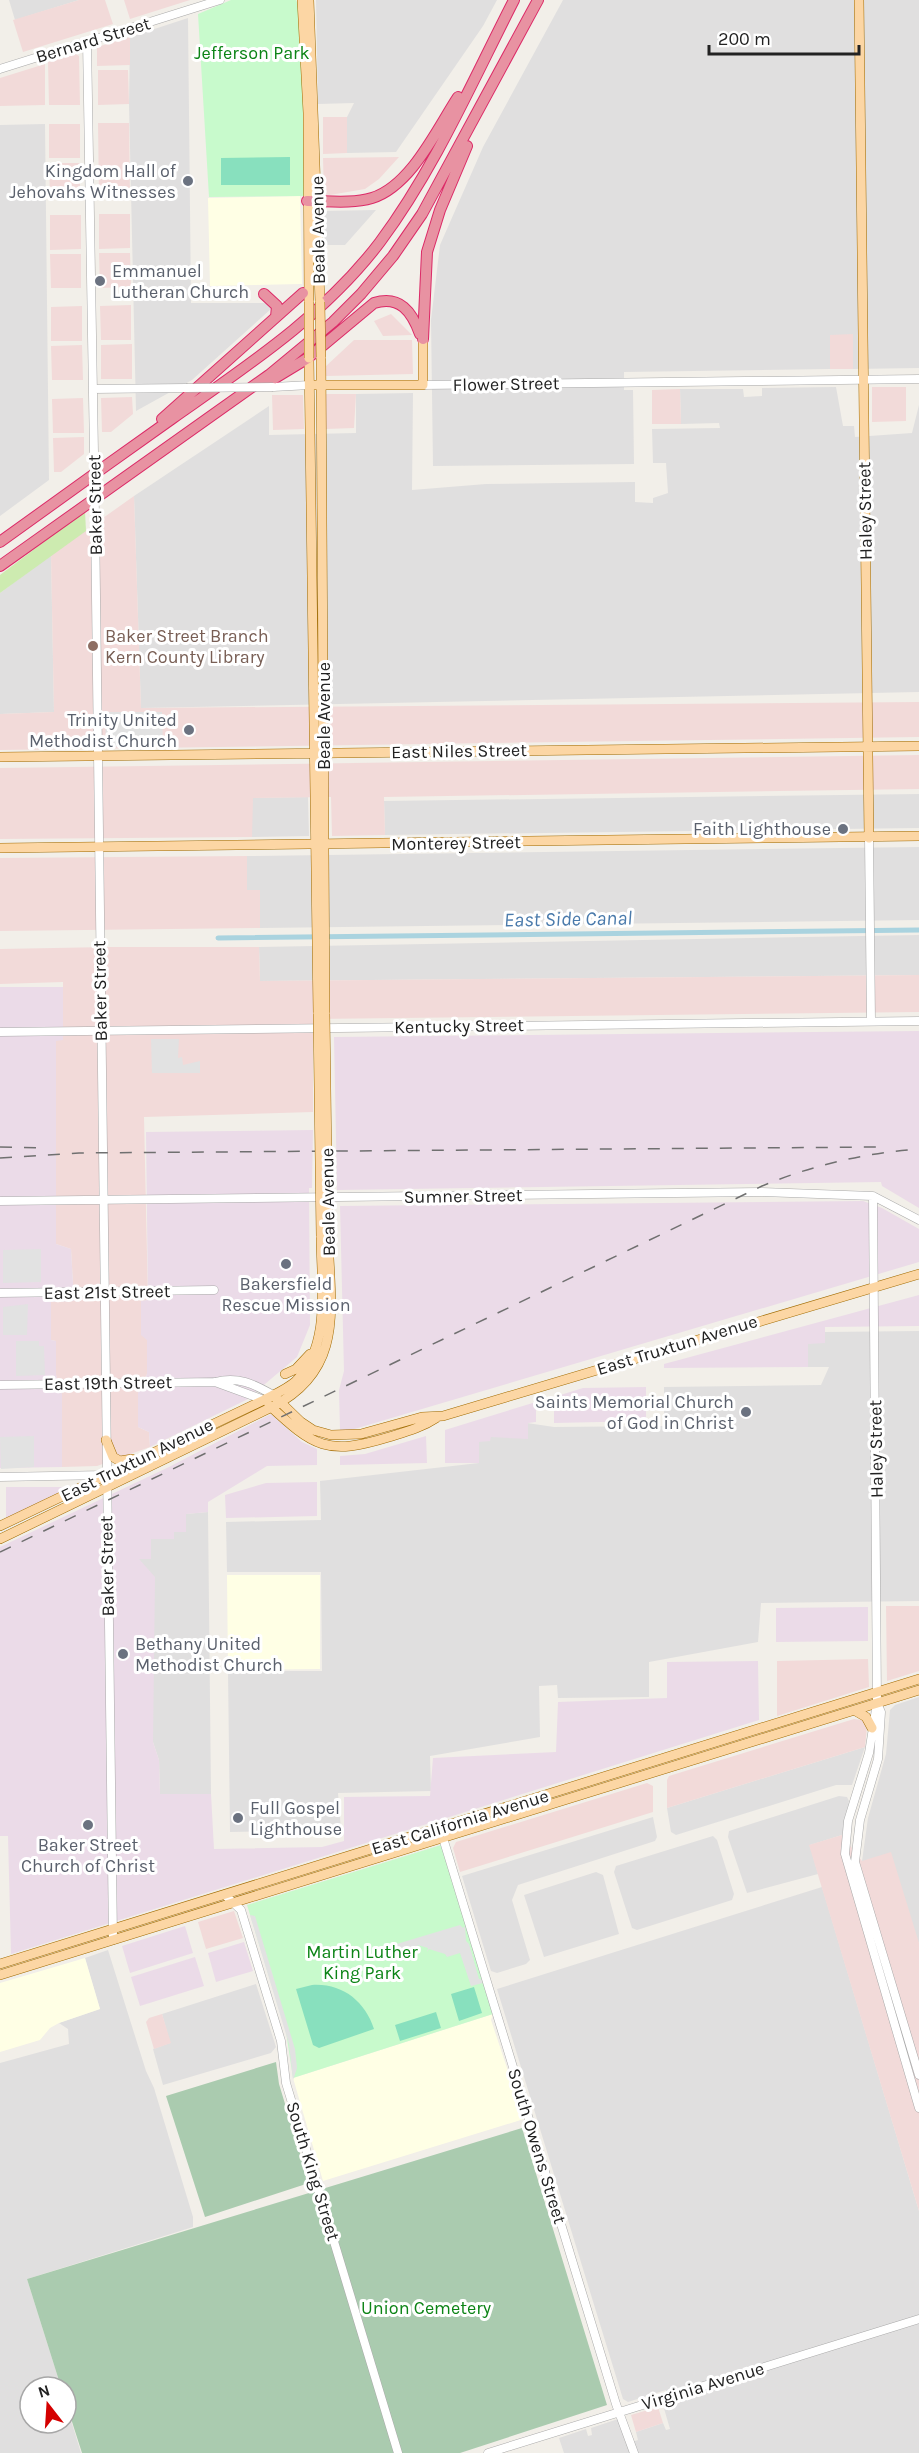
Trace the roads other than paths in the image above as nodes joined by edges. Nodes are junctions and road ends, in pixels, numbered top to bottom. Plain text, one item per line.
1 (220, 0) edge
2 (302, 0) edge
3 (309, 0) edge
4 (514, 0) edge
5 (538, 0) edge
6 (859, 0) edge
7 (87, 41) junction
8 (485, 56) junction
9 (0, 69) edge
10 (490, 90) junction
11 (313, 201) junction
12 (264, 294) dead end
13 (307, 296) junction
14 (320, 297) junction
15 (276, 317) junction
16 (423, 339) junction
17 (919, 379) edge
18 (863, 380) junction
19 (321, 385) junction
20 (423, 385) junction
21 (310, 386) junction
22 (93, 389) junction
23 (225, 406) junction
24 (125, 452) junction
25 (0, 542) edge
26 (0, 566) edge
27 (868, 746) junction
28 (919, 746) edge
29 (313, 752) junction
30 (324, 752) junction
31 (98, 756) junction
32 (0, 757) edge
33 (915, 836) edge
34 (869, 838) junction
35 (320, 844) junction
36 (347, 844) junction
37 (294, 845) junction
38 (98, 847) junction
39 (0, 848) edge
40 (308, 852) dead end
41 (333, 852) dead end
42 (871, 1021) junction
43 (919, 1021) edge
44 (101, 1030) junction
45 (0, 1032) edge
46 (873, 1196) junction
47 (103, 1200) junction
48 (0, 1201) edge
49 (919, 1220) edge
50 (325, 1236) junction
51 (919, 1274) edge
52 (874, 1285) junction
53 (214, 1290) dead end
54 (104, 1292) junction
55 (0, 1293) edge
56 (317, 1346) junction
57 (285, 1374) dead end
58 (105, 1383) junction
59 (0, 1384) edge
60 (269, 1397) junction
61 (276, 1405) junction
62 (436, 1418) junction
63 (214, 1422) junction
64 (361, 1434) junction
65 (106, 1440) junction
66 (192, 1446) junction
67 (329, 1446) junction
68 (149, 1454) junction
69 (106, 1475) junction
70 (0, 1477) edge
71 (106, 1489) junction
72 (0, 1526) edge
73 (0, 1539) edge
74 (919, 1679) edge
75 (919, 1690) edge
76 (877, 1692) junction
77 (877, 1703) junction
78 (854, 1710) junction
79 (872, 1728) junction
80 (442, 1838) junction
81 (225, 1895) junction
82 (235, 1902) junction
83 (112, 1928) junction
84 (113, 1940) junction
85 (0, 1964) edge
86 (0, 1975) edge
87 (919, 2074) edge
88 (919, 2108) edge
89 (919, 2319) edge
90 (620, 2412) junction
91 (398, 2453) edge
92 (488, 2453) edge
93 (634, 2453) edge

1 - 7 street, Bernard Street
2 - 11 main road, Beale Avenue
3 - 11 main road, Beale Avenue
4 - 8 highway
5 - 10 highway
6 - 18 main road, Haley Street
7 - 9 street, Bernard Street
7 - 22 street, Baker Street
8 - 11 highway
8 - 24 highway
10 - 16 highway
10 - 23 highway
11 - 13 main road, Beale Avenue
11 - 14 main road, Beale Avenue
12 - 15 highway
13 - 14 main road
13 - 15 highway
13 - 21 main road, Beale Avenue, bridge
14 - 19 main road, Beale Avenue, bridge
15 - 24 highway
16 - 20 main road
16 - 23 highway
17 - 18 street, Flower Street
18 - 20 street, Flower Street
18 - 27 main road, Haley Street
19 - 20 main road, Flower Street
19 - 21 main road, Flower Street
19 - 30 main road, Beale Avenue
21 - 22 street, Flower Street, bridge
21 - 29 main road, Beale Avenue
22 - 31 street, Baker Street, bridge
23 - 26 highway
24 - 25 highway
27 - 28 main road, East Niles Street
27 - 30 main road, East Niles Street
27 - 34 main road, Haley Street
29 - 30 main road, East Niles Street
29 - 31 main road, East Niles Street
29 - 35 main road, Beale Avenue
30 - 35 main road, Beale Avenue
31 - 32 main road, East Niles Street
31 - 38 street, Baker Street
33 - 34 main road, Monterey Street
34 - 36 main road, Monterey Street
34 - 42 street, Haley Street
35 - 36 main road, Monterey Street
35 - 37 main road, Monterey Street
35 - 50 main road, Beale Avenue, bridge
36 - 41 main road
37 - 38 main road, Monterey Street
37 - 40 main road
38 - 39 main road, Monterey Street
38 - 44 street, Baker Street
42 - 43 street, Kentucky Street
42 - 44 street, Kentucky Street
44 - 45 street, Kentucky Street
44 - 47 street, Baker Street
46 - 47 street, Sumner Street
46 - 49 street, Sumner Street
46 - 52 street, Haley Street
47 - 48 street, Sumner Street
47 - 54 street, Baker Street
50 - 56 main road, Beale Avenue
50 - 61 main road, Beale Avenue
51 - 52 main road, East Truxtun Avenue
52 - 62 main road, East Truxtun Avenue
52 - 76 street, Haley Street
53 - 54 street, East 21st Street
54 - 55 street, East 21st Street
54 - 58 street, Baker Street
56 - 57 main road
56 - 60 main road, Beale Avenue
58 - 59 street, East 19th Street
58 - 60 street, East 19th Street
58 - 65 street, Baker Street
60 - 61 main road, East Truxtun Avenue
60 - 63 main road, East Truxtun Avenue
61 - 64 main road, East Truxtun Avenue
61 - 66 main road, East Truxtun Avenue
61 - 67 main road, East Truxtun Avenue
62 - 64 main road, East Truxtun Avenue
62 - 67 main road, East Truxtun Avenue
63 - 66 main road
63 - 68 main road, East Truxtun Avenue
64 - 67 main road
65 - 68 main road
65 - 69 street, Baker Street
66 - 71 main road, East Truxtun Avenue
68 - 69 main road, East Truxtun Avenue
69 - 70 street
69 - 71 street, Baker Street
69 - 72 main road, East Truxtun Avenue
71 - 73 main road, East Truxtun Avenue
71 - 83 street, Baker Street
74 - 76 main road, East California Avenue
75 - 77 main road, East California Avenue
76 - 77 street, Haley Street
76 - 81 main road, East California Avenue
77 - 78 main road, East California Avenue
77 - 79 street
77 - 87 street
78 - 79 main road
78 - 80 main road, East California Avenue
79 - 88 street
80 - 82 main road, East California Avenue
80 - 90 street, South Owens Street
81 - 82 street
81 - 83 main road, East California Avenue
82 - 84 main road, East California Avenue
82 - 91 street, South King Street
83 - 84 street, Baker Street
83 - 85 main road, East California Avenue
84 - 86 main road, East California Avenue
89 - 90 street, Virginia Avenue
90 - 92 street, Virginia Avenue
90 - 93 street, South Owens Street

